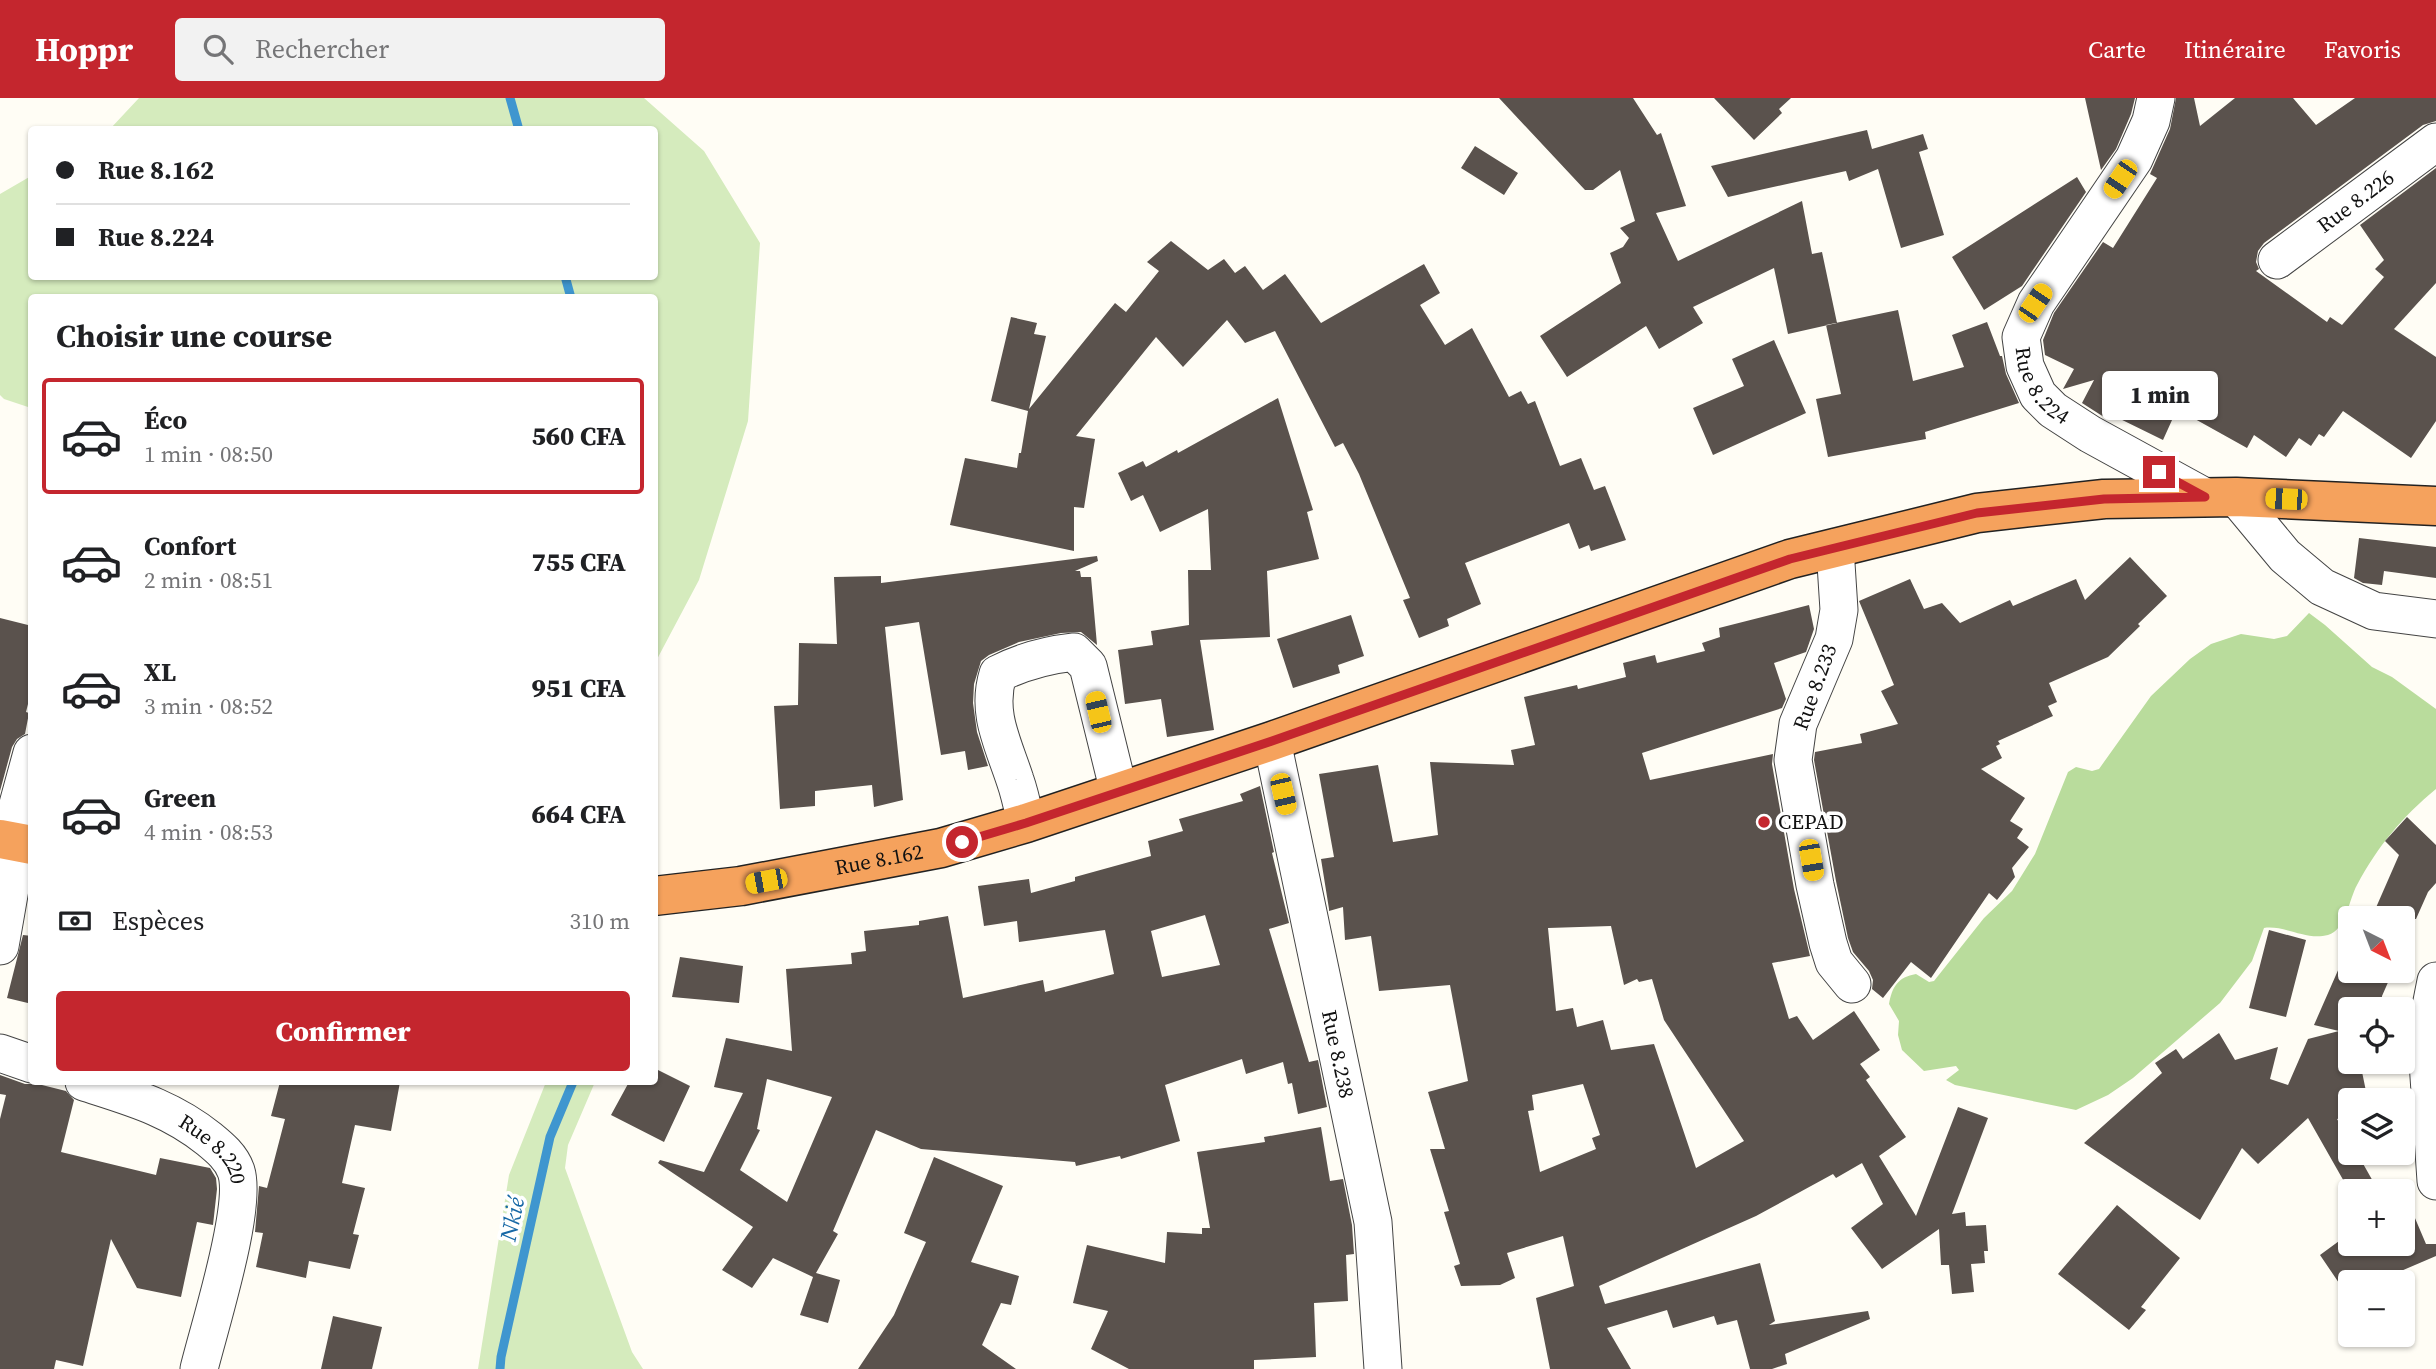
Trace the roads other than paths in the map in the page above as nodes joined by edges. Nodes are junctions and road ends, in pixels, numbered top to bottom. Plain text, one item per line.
1 (2156, 98) edge
2 (2436, 142) edge
3 (2277, 260) dead end
4 (2220, 497) junction
5 (2436, 506) edge
6 (1835, 548) junction
7 (2436, 620) edge
8 (1272, 741) junction
9 (28, 773) edge
10 (1119, 792) junction
11 (1026, 823) junction
12 (14, 842) edge
13 (658, 896) edge
14 (0, 946) edge
15 (2436, 981) edge
16 (1852, 984) dead end
17 (0, 1053) edge
18 (28, 1063) edge
19 (93, 1085) edge
20 (2436, 1181) edge
21 (199, 1369) edge
22 (1383, 1369) edge

1 - 4 street, Rue 8.224
2 - 3 street, Rue 8.226
4 - 5 highway, Rue 8.162
4 - 6 highway, Rue 8.162
4 - 7 street
6 - 8 highway, Rue 8.162
6 - 16 street, Rue 8.233
8 - 10 highway, Rue 8.162
8 - 22 street, Rue 8.238
9 - 12 street
10 - 11 highway, Rue 8.162
10 - 11 street
11 - 13 highway, Rue 8.162
12 - 14 street
15 - 20 street
17 - 18 street
19 - 21 street, Rue 8.220

